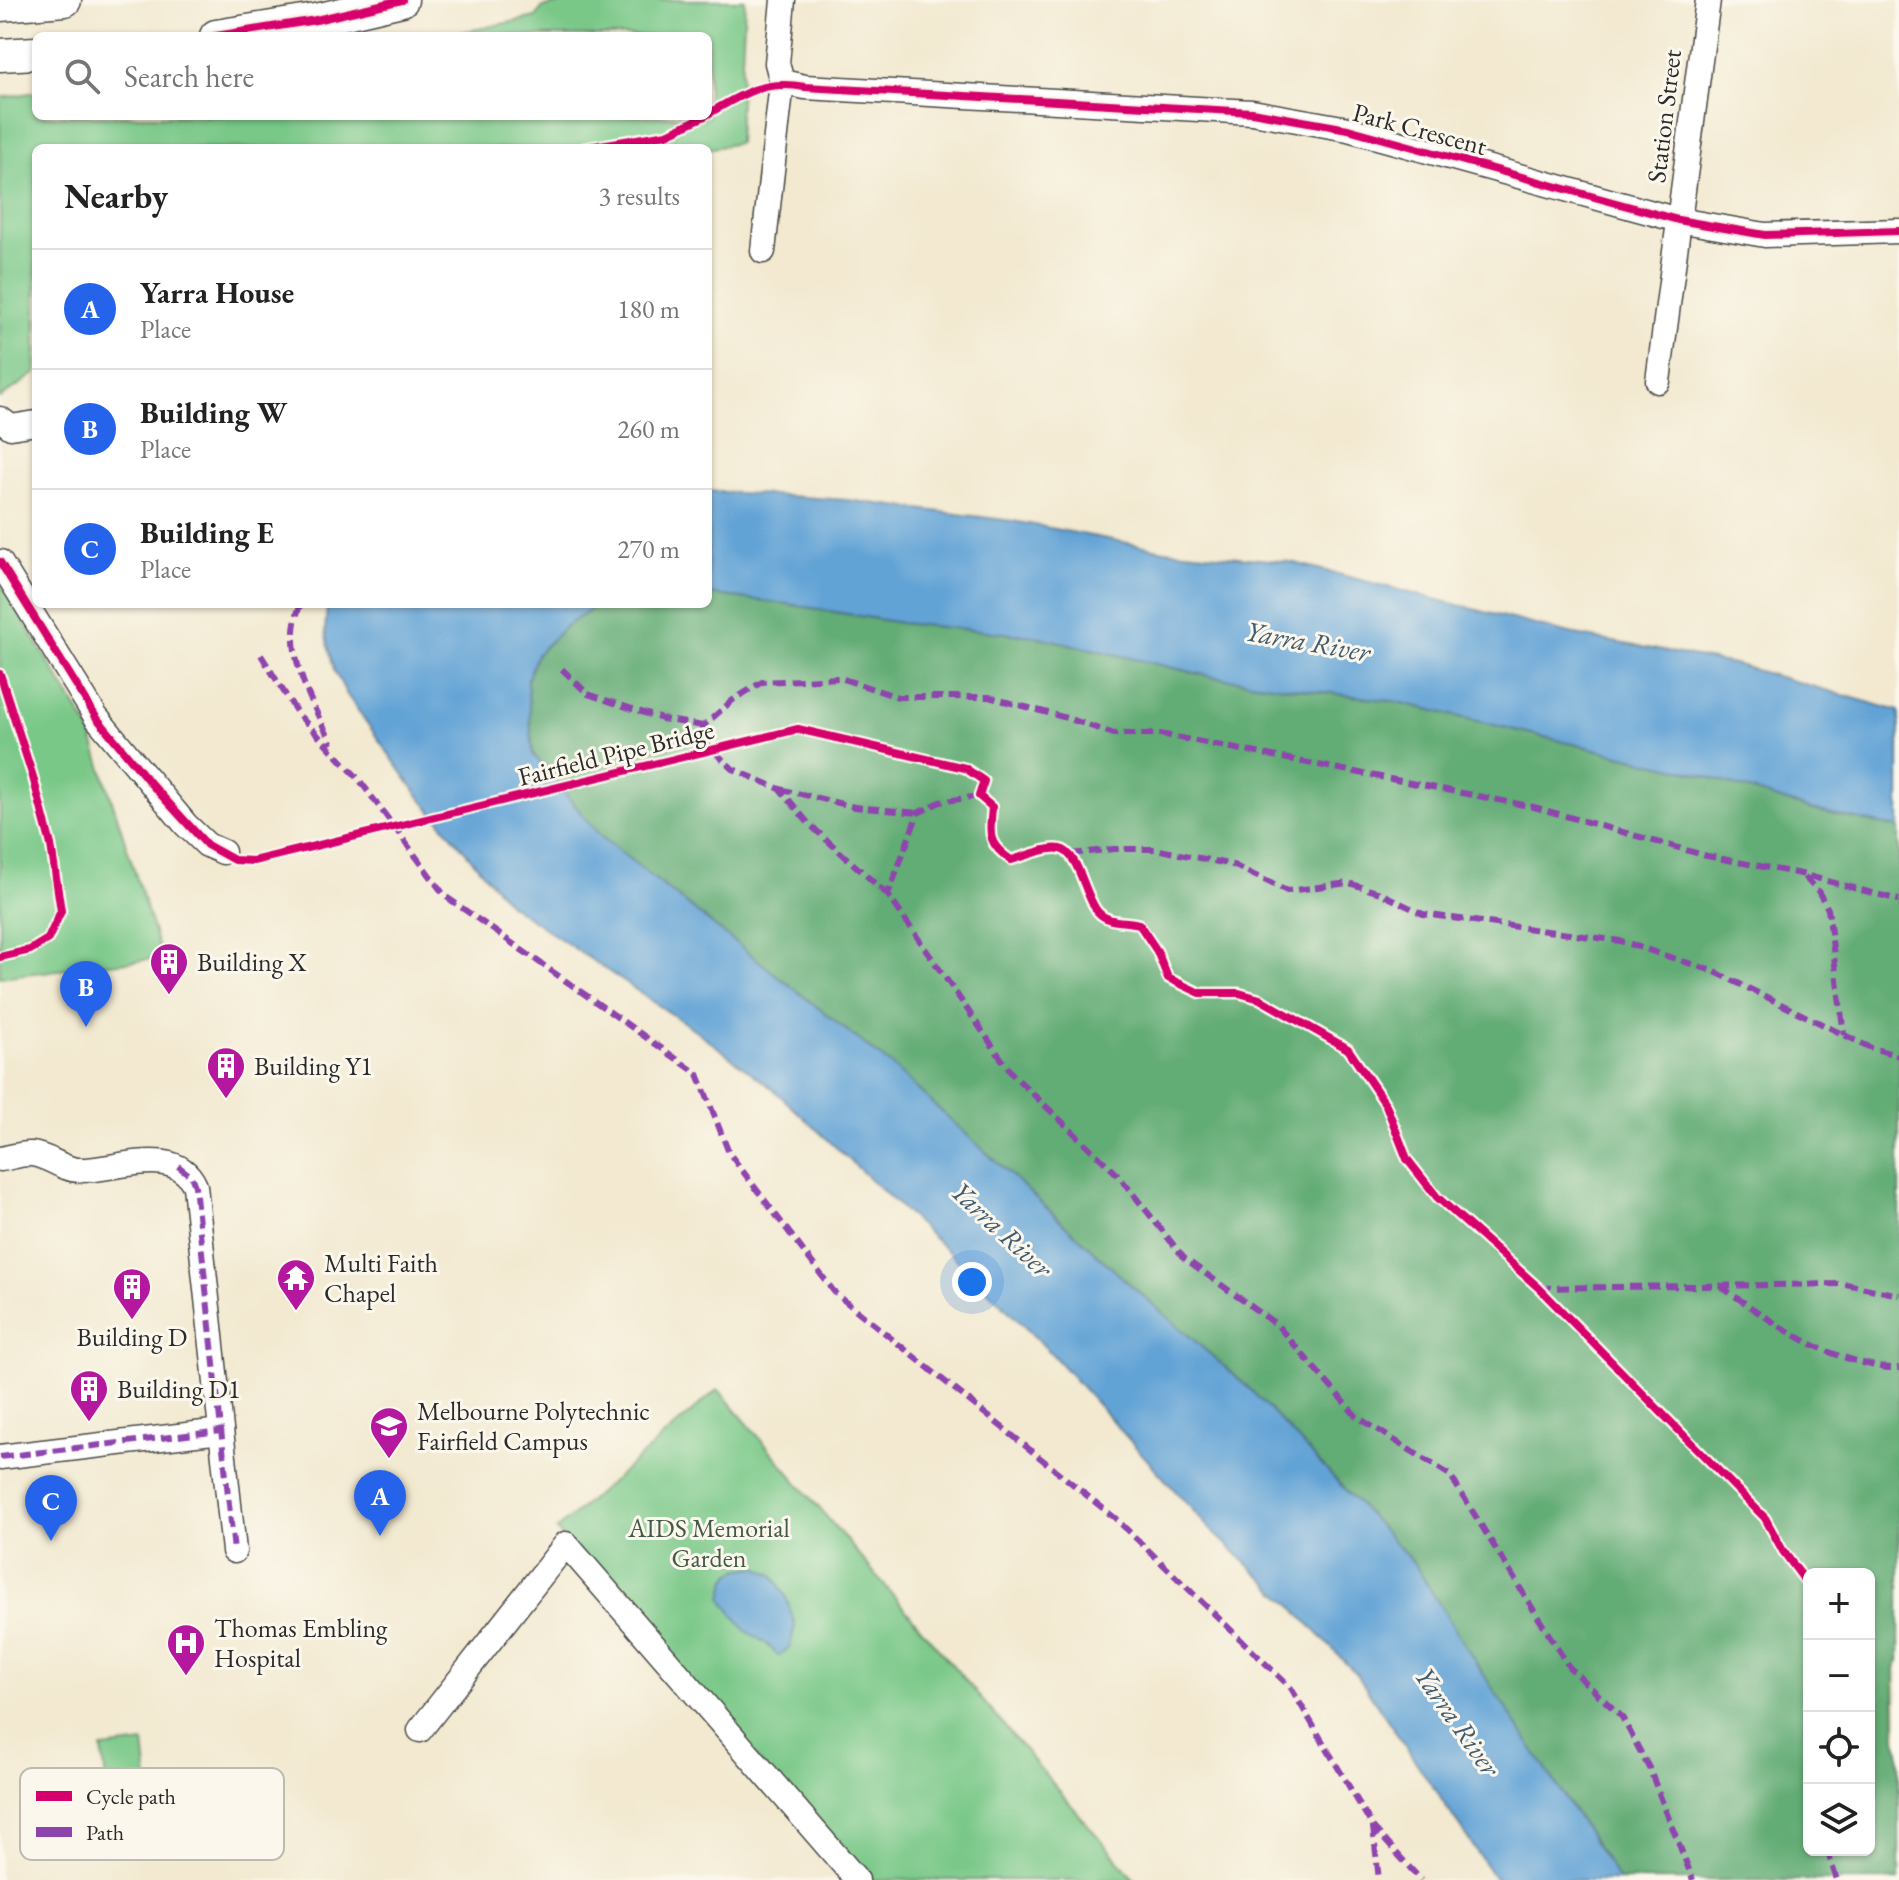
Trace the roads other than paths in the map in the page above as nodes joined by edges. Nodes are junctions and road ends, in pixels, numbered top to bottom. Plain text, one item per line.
1 (65, 0) edge
2 (402, 0) edge
3 (783, 0) edge
4 (1708, 0) edge
5 (0, 5) edge
6 (241, 32) edge
7 (32, 53) edge
8 (0, 55) edge
9 (782, 82) junction
10 (1678, 220) junction
11 (1899, 231) edge
12 (763, 251) dead end
13 (1658, 381) dead end
14 (0, 419) edge
15 (32, 424) edge
16 (0, 562) edge
17 (223, 852) dead end
18 (0, 1159) edge
19 (221, 1431) junction
20 (0, 1457) edge
21 (234, 1551) dead end
22 (420, 1730) dead end
23 (857, 1880) edge

1 - 5 main road
2 - 6 main road
3 - 9 street
4 - 10 street, Station Street
7 - 8 main road
9 - 10 street, Park Crescent
9 - 12 street
10 - 11 street, Park Crescent
10 - 13 street, Station Street
14 - 15 street
16 - 17 street
18 - 19 street
19 - 20 street
19 - 21 street
22 - 23 street

